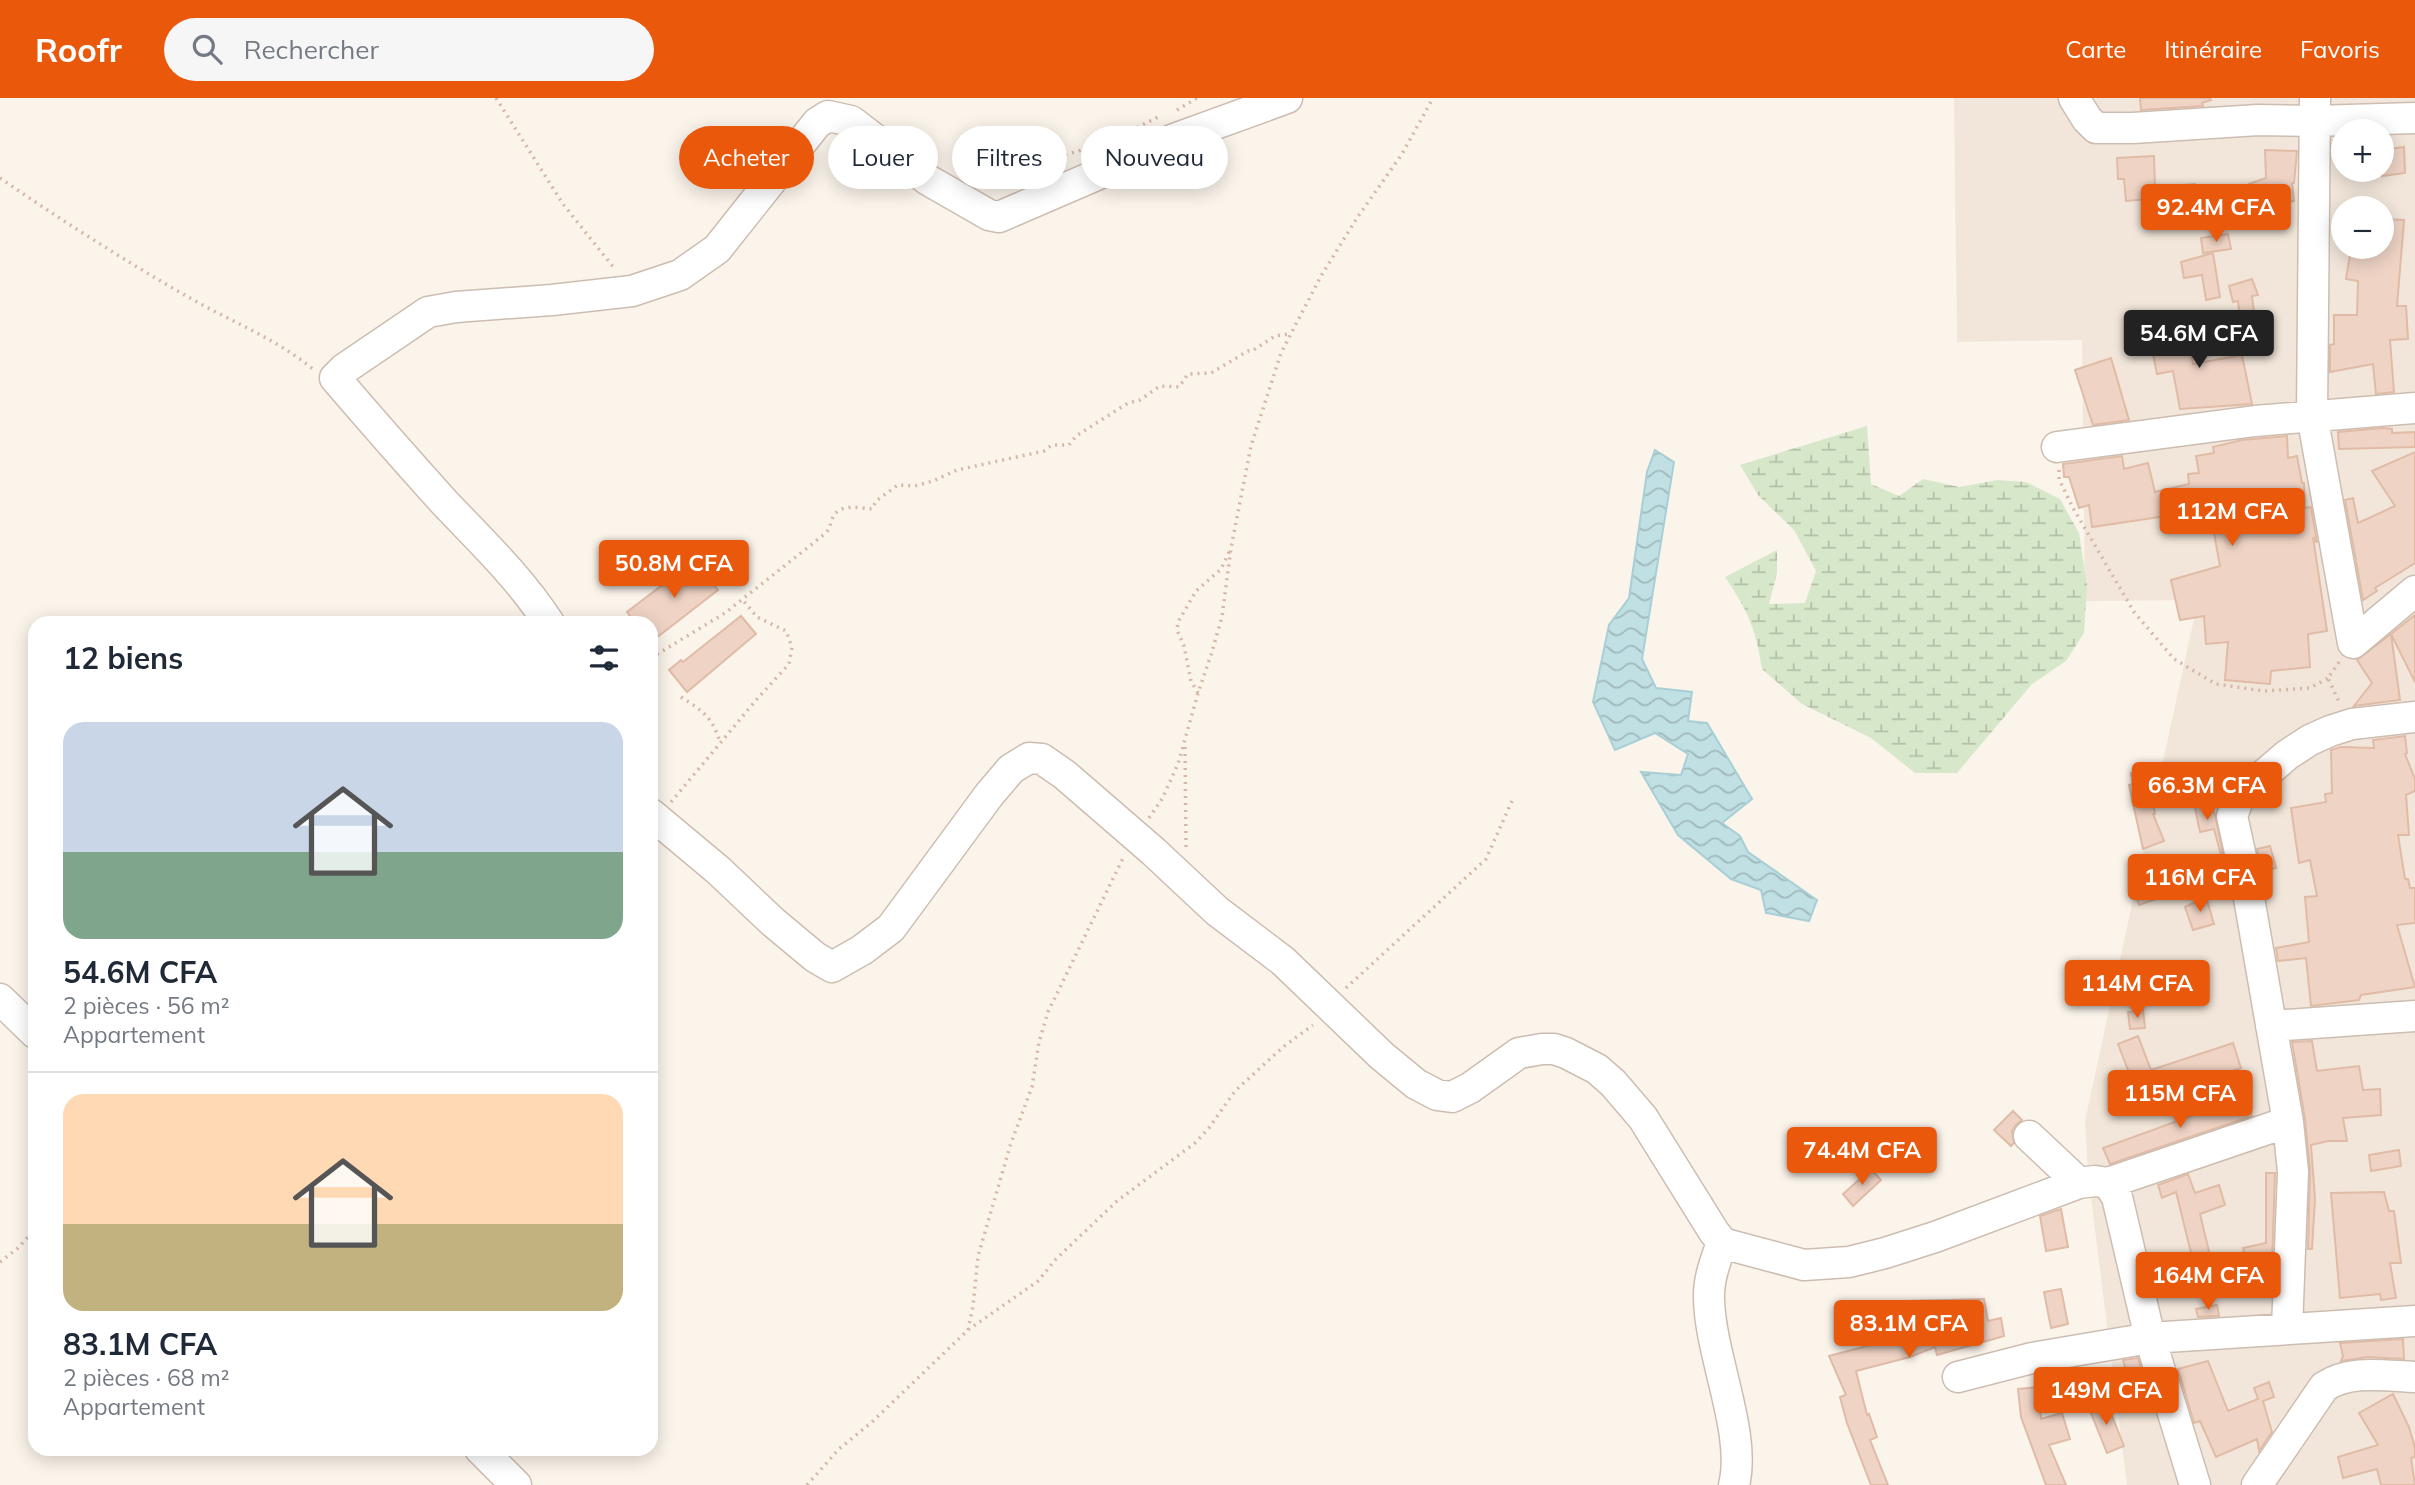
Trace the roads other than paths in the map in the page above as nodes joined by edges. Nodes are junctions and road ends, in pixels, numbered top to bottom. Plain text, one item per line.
1 (1287, 98) edge
2 (2074, 98) edge
3 (2315, 110) edge
4 (1204, 111) edge
5 (2415, 118) edge
6 (2415, 408) edge
7 (2312, 415) junction
8 (2057, 447) road end
9 (2415, 591) edge
10 (545, 616) edge
11 (2415, 717) edge
12 (658, 821) edge
13 (0, 999) edge
14 (2415, 1016) edge
15 (28, 1026) edge
16 (2271, 1026) junction
17 (2288, 1122) junction
18 (2029, 1136) dead end
19 (2094, 1183) junction
20 (1722, 1242) junction
21 (2415, 1321) edge
22 (2287, 1329) junction
23 (2150, 1338) junction
24 (1958, 1377) dead end
25 (2415, 1377) edge
26 (487, 1456) edge
27 (516, 1485) edge
28 (1734, 1485) edge
29 (2195, 1485) edge
30 (2257, 1485) edge

1 - 4 street
2 - 3 street
3 - 5 street
3 - 7 street
4 - 10 street
6 - 7 street
7 - 8 street
7 - 9 street
11 - 16 street
12 - 20 street
13 - 15 street
14 - 16 street
16 - 17 street
17 - 19 street
17 - 22 street
18 - 19 street
19 - 20 street
19 - 23 street
20 - 28 street
21 - 22 street
22 - 23 street
23 - 24 street
23 - 29 street
25 - 30 street
26 - 27 street

